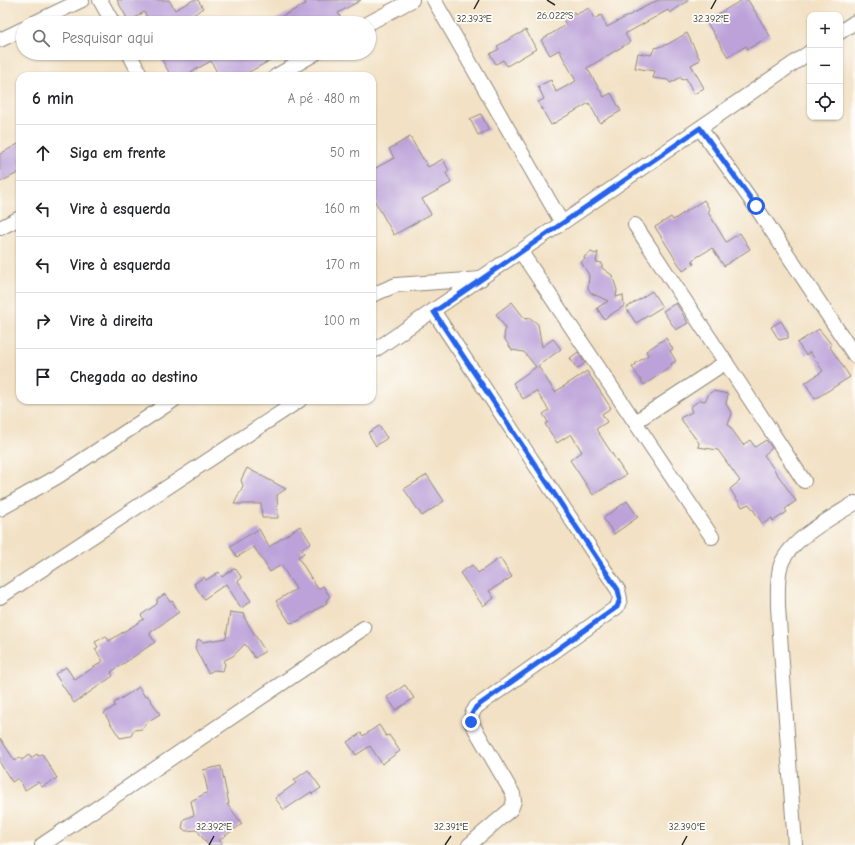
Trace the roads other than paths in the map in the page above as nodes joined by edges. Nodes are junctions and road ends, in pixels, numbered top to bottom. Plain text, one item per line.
1 (82, 0) edge
2 (100, 0) edge
3 (412, 0) edge
4 (434, 0) edge
5 (49, 16) edge
6 (109, 16) edge
7 (376, 20) edge
8 (855, 22) edge
9 (843, 30) edge
10 (16, 32) edge
11 (0, 40) edge
12 (807, 54) edge
13 (133, 60) edge
14 (304, 60) edge
15 (140, 72) edge
16 (283, 72) edge
17 (700, 128) junction
18 (16, 220) edge
19 (562, 223) junction
20 (635, 225) dead end
21 (0, 228) edge
22 (521, 252) junction
23 (482, 279) junction
24 (376, 293) edge
25 (434, 312) junction
26 (376, 349) edge
27 (855, 356) edge
28 (726, 362) junction
29 (168, 404) edge
30 (294, 404) edge
31 (635, 422) junction
32 (804, 481) dead end
33 (855, 503) edge
34 (0, 509) edge
35 (712, 537) dead end
36 (0, 597) edge
37 (364, 628) dead end
38 (42, 845) edge
39 (469, 845) edge
40 (794, 845) edge

1 - 5 street
2 - 6 street
3 - 7 street
4 - 19 street
8 - 9 street
10 - 11 street
12 - 17 street
13 - 15 street
14 - 16 street
17 - 19 street
17 - 27 street
18 - 21 street
19 - 22 street
20 - 28 street
22 - 23 street
22 - 31 street
23 - 24 street
23 - 25 street
25 - 26 street
25 - 39 street
28 - 31 street
28 - 32 street
29 - 34 street
30 - 36 street
31 - 35 street
33 - 40 street
37 - 38 street

